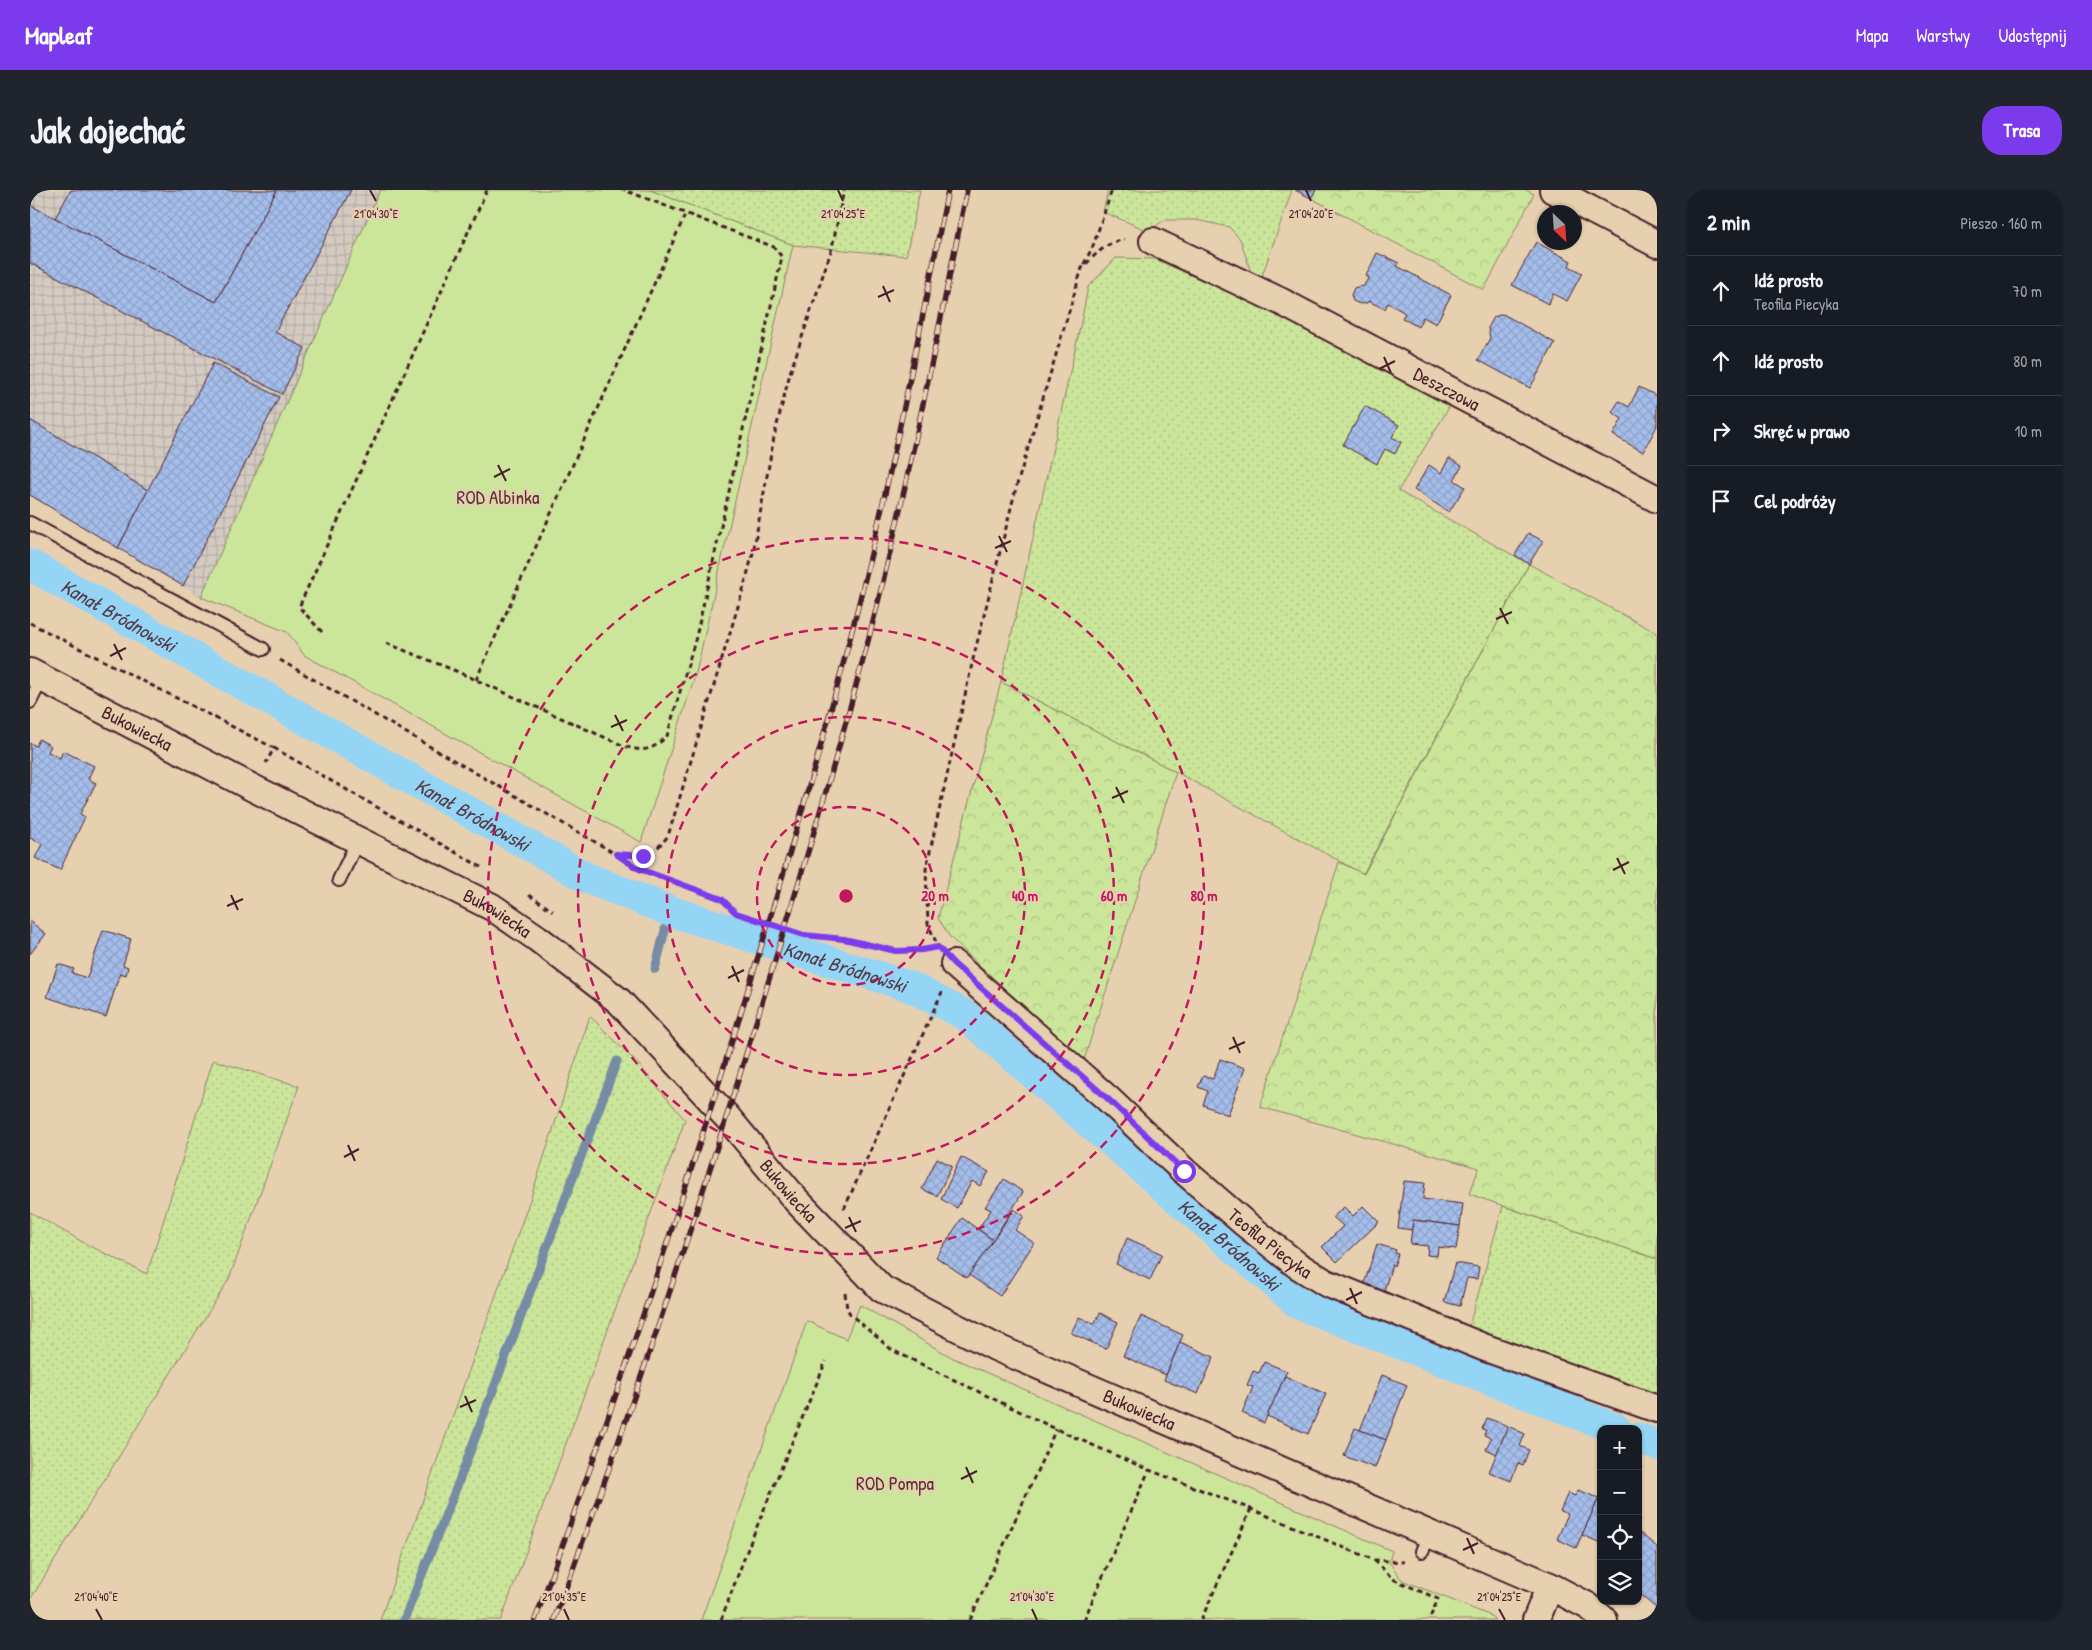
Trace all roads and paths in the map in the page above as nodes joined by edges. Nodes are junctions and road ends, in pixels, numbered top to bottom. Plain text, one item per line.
1 (487, 190) edge
2 (624, 190) edge
3 (844, 190) edge
4 (1112, 190) edge
5 (1553, 190) edge
6 (686, 213) junction
7 (1154, 241) joint
8 (1657, 244) edge
9 (1082, 268) junction
10 (1657, 499) edge
11 (30, 523) edge
12 (30, 623) edge
13 (322, 632) dead end
14 (386, 643) dead end
15 (262, 650) joint
16 (36, 675) edge
17 (476, 680) junction
18 (30, 702) edge
19 (253, 788) junction
20 (358, 840) junction
21 (616, 854) junction
22 (339, 880) dead end
23 (946, 955) junction
24 (929, 1024) dead end
25 (832, 1238) junction
26 (855, 1319) dead end
27 (826, 1361) dead end
28 (1657, 1409) edge
29 (1056, 1429) junction
30 (1149, 1470) junction
31 (1252, 1509) junction
32 (1374, 1560) junction
33 (1389, 1562) dead end
34 (1550, 1586) junction
35 (721, 1620) edge
36 (970, 1620) edge
37 (1084, 1620) edge
38 (1201, 1620) edge
39 (1429, 1620) edge
40 (1536, 1620) edge
41 (1604, 1620) edge

1 - 13 path
2 - 6 path
3 - 21 path
4 - 9 path
5 - 8 street
6 - 17 path
6 - 17 path
7 - 9 path
7 - 10 street, Deszczowa
9 - 23 path
11 - 15 lane
12 - 19 path
14 - 17 path
15 - 21 path
16 - 18 lane
16 - 19 street, Bukowiecka
19 - 20 street, Bukowiecka
20 - 22 lane
20 - 25 street, Bukowiecka
21 - 23 path
23 - 28 street, Teofila Piecyka
24 - 25 path
25 - 34 street, Bukowiecka
26 - 29 path
27 - 35 path
29 - 30 path
29 - 36 path
30 - 31 path
30 - 37 path
31 - 32 path
31 - 38 path
32 - 33 path
32 - 39 path
34 - 40 street
34 - 41 street, Bukowiecka

